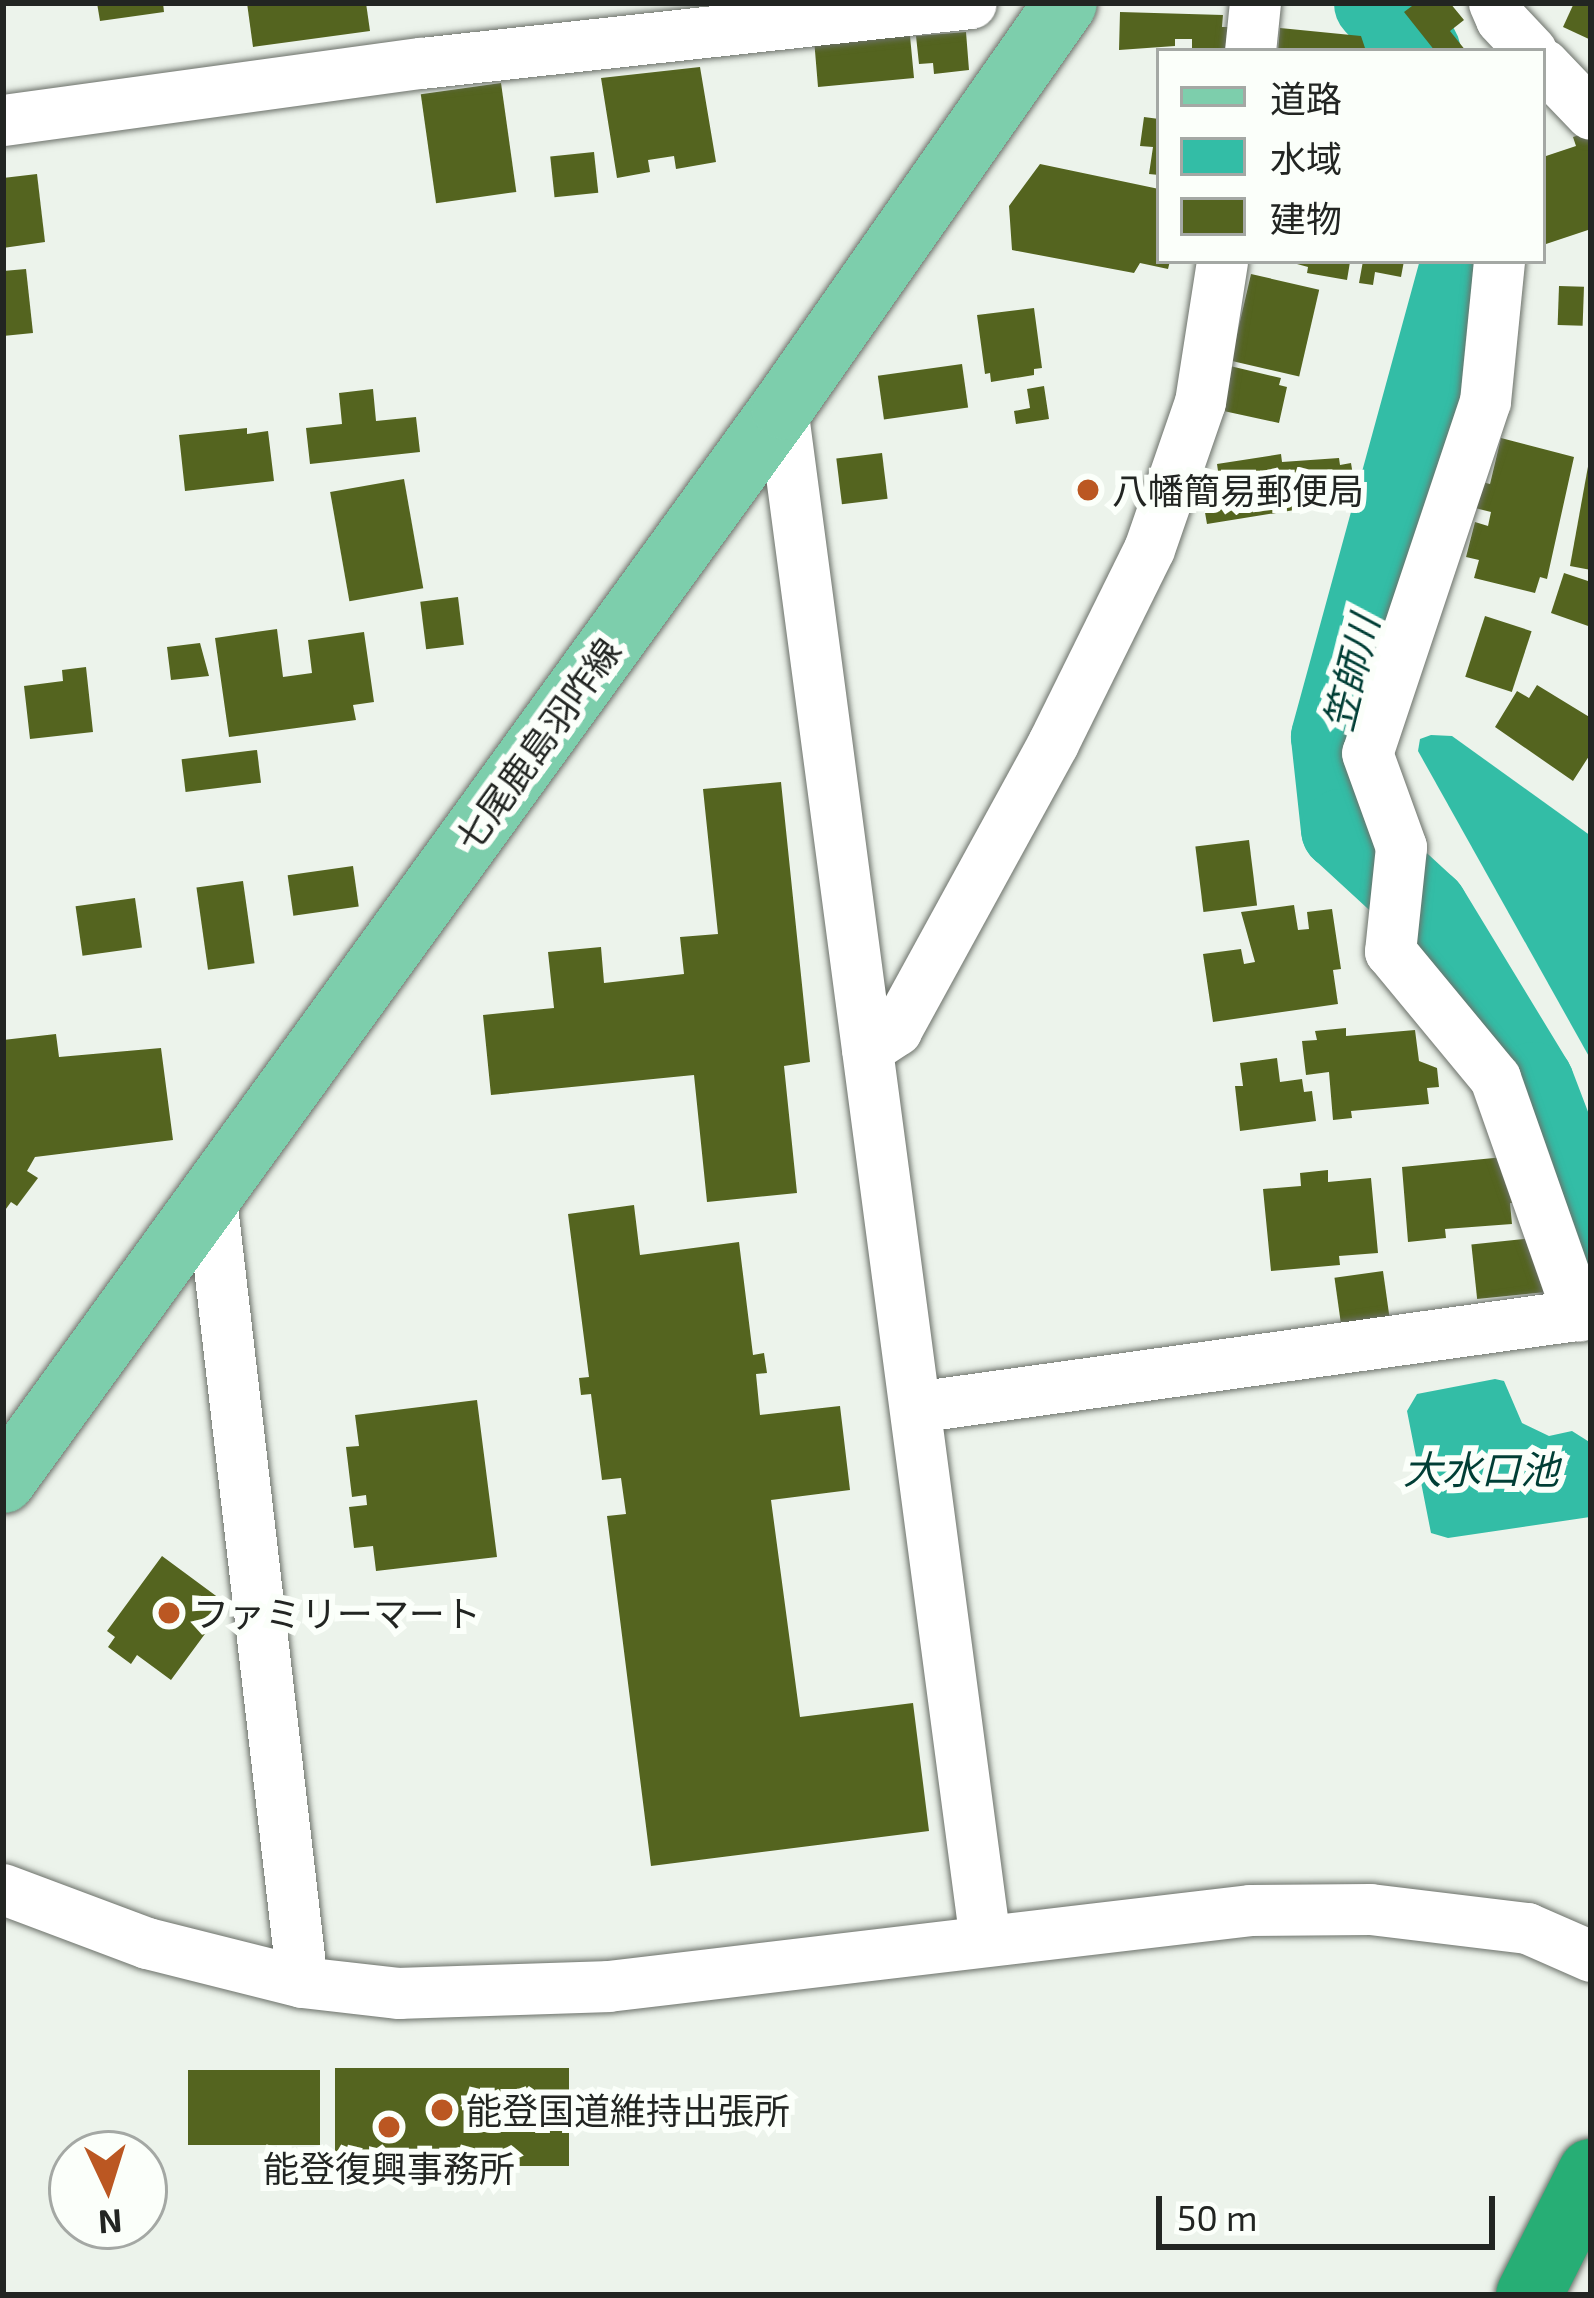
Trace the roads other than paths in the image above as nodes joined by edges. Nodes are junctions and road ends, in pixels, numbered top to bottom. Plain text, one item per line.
1 (971, 3) edge
2 (1065, 3) edge
3 (1255, 3) edge
4 (1250, 48) edge
5 (1546, 67) edge
6 (1591, 115) edge
7 (3, 120) edge
8 (1222, 264) edge
9 (1499, 264) edge
10 (782, 407) junction
11 (867, 1049) junction
12 (211, 1198) junction
13 (1585, 1315) edge
14 (915, 1407) junction
15 (3, 1481) edge
16 (3, 1889) edge
17 (985, 1940) junction
18 (1591, 1957) edge
19 (302, 1982) junction
20 (1591, 2172) edge
21 (1529, 2295) edge

1 - 7 street
2 - 10 main road, 七尾鹿島羽咋線
3 - 4 street
5 - 6 street
8 - 11 street
9 - 13 street
10 - 11 street
10 - 12 main road, 七尾鹿島羽咋線
11 - 14 street
12 - 15 main road, 七尾鹿島羽咋線
12 - 19 street
13 - 14 street
14 - 17 street
16 - 19 street
17 - 18 street
17 - 19 street
20 - 21 highway

